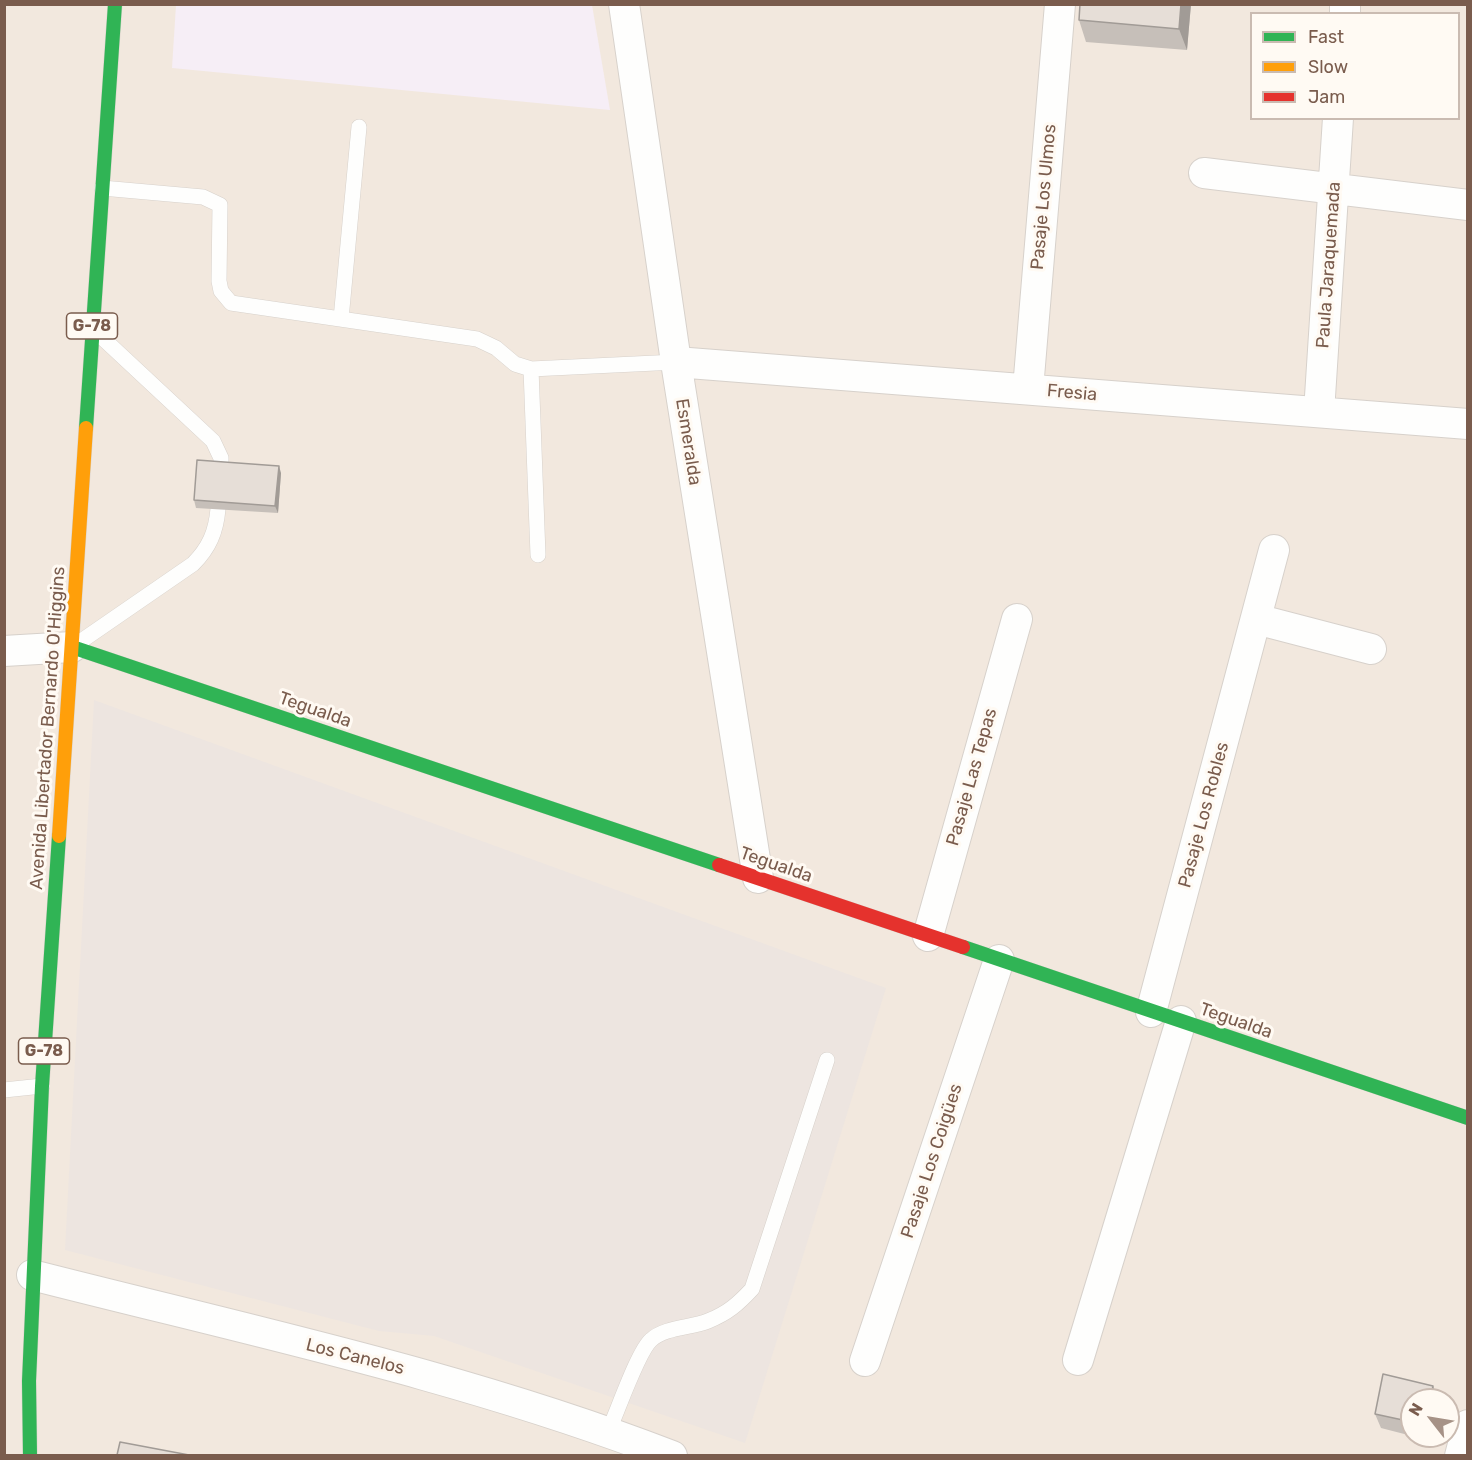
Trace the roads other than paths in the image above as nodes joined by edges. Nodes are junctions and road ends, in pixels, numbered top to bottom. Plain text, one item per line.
1 (115, 4) edge
2 (624, 4) edge
3 (1060, 4) edge
4 (1338, 120) edge
5 (359, 127) dead end
6 (1203, 172) dead end
7 (102, 188) junction
8 (1334, 189) junction
9 (1467, 205) edge
10 (341, 320) junction
11 (92, 328) junction
12 (676, 362) junction
13 (531, 369) junction
14 (1029, 389) junction
15 (1319, 412) junction
16 (1467, 424) edge
17 (221, 469) edge
18 (218, 509) edge
19 (1274, 550) dead end
20 (538, 555) dead end
21 (1017, 619) dead end
22 (1256, 619) junction
23 (72, 647) junction
24 (1371, 649) dead end
25 (4, 651) edge
26 (758, 878) junction
27 (928, 936) junction
28 (999, 960) junction
29 (1151, 1012) junction
30 (1181, 1021) junction
31 (827, 1060) dead end
32 (42, 1086) junction
33 (4, 1090) edge
34 (1467, 1119) edge
35 (32, 1275) junction
36 (1078, 1360) dead end
37 (865, 1361) dead end
38 (1467, 1425) edge
39 (608, 1432) junction
40 (666, 1454) edge
41 (30, 1455) edge
42 (1461, 1455) edge

1 - 7 street, Avenida Libertador Bernardo O'Higgins / G-78
2 - 12 street, Esmeralda
3 - 14 street, Pasaje Los Ulmos
4 - 8 street, Paula Jaraquemada
5 - 10 lane
6 - 8 street
7 - 10 lane
7 - 11 street, Avenida Libertador Bernardo O'Higgins / G-78
8 - 9 street
8 - 15 street, Paula Jaraquemada
10 - 13 lane
11 - 17 lane
11 - 23 street, Avenida Libertador Bernardo O'Higgins / G-78
12 - 13 lane
12 - 14 street, Fresia
12 - 26 street, Esmeralda
13 - 20 lane
14 - 15 street, Fresia
15 - 16 street, Fresia
18 - 23 lane
19 - 22 street, Pasaje Los Robles
21 - 27 street, Pasaje Las Tepas
22 - 24 street
22 - 29 street, Pasaje Los Robles
23 - 25 street
23 - 26 street, Tegualda
23 - 32 street, Avenida Libertador Bernardo O'Higgins / G-78
26 - 27 street, Tegualda
27 - 28 street, Tegualda
28 - 29 street, Tegualda
28 - 37 street, Pasaje Los Coigües
29 - 30 street, Tegualda
30 - 34 street, Tegualda
30 - 36 street
31 - 39 lane
32 - 33 lane
32 - 35 street, Avenida Libertador Bernardo O'Higgins / G-78
35 - 39 street, Los Canelos
35 - 41 street, Avenida Libertador Bernardo O'Higgins / G-78
38 - 42 street
39 - 40 street, Los Canelos

